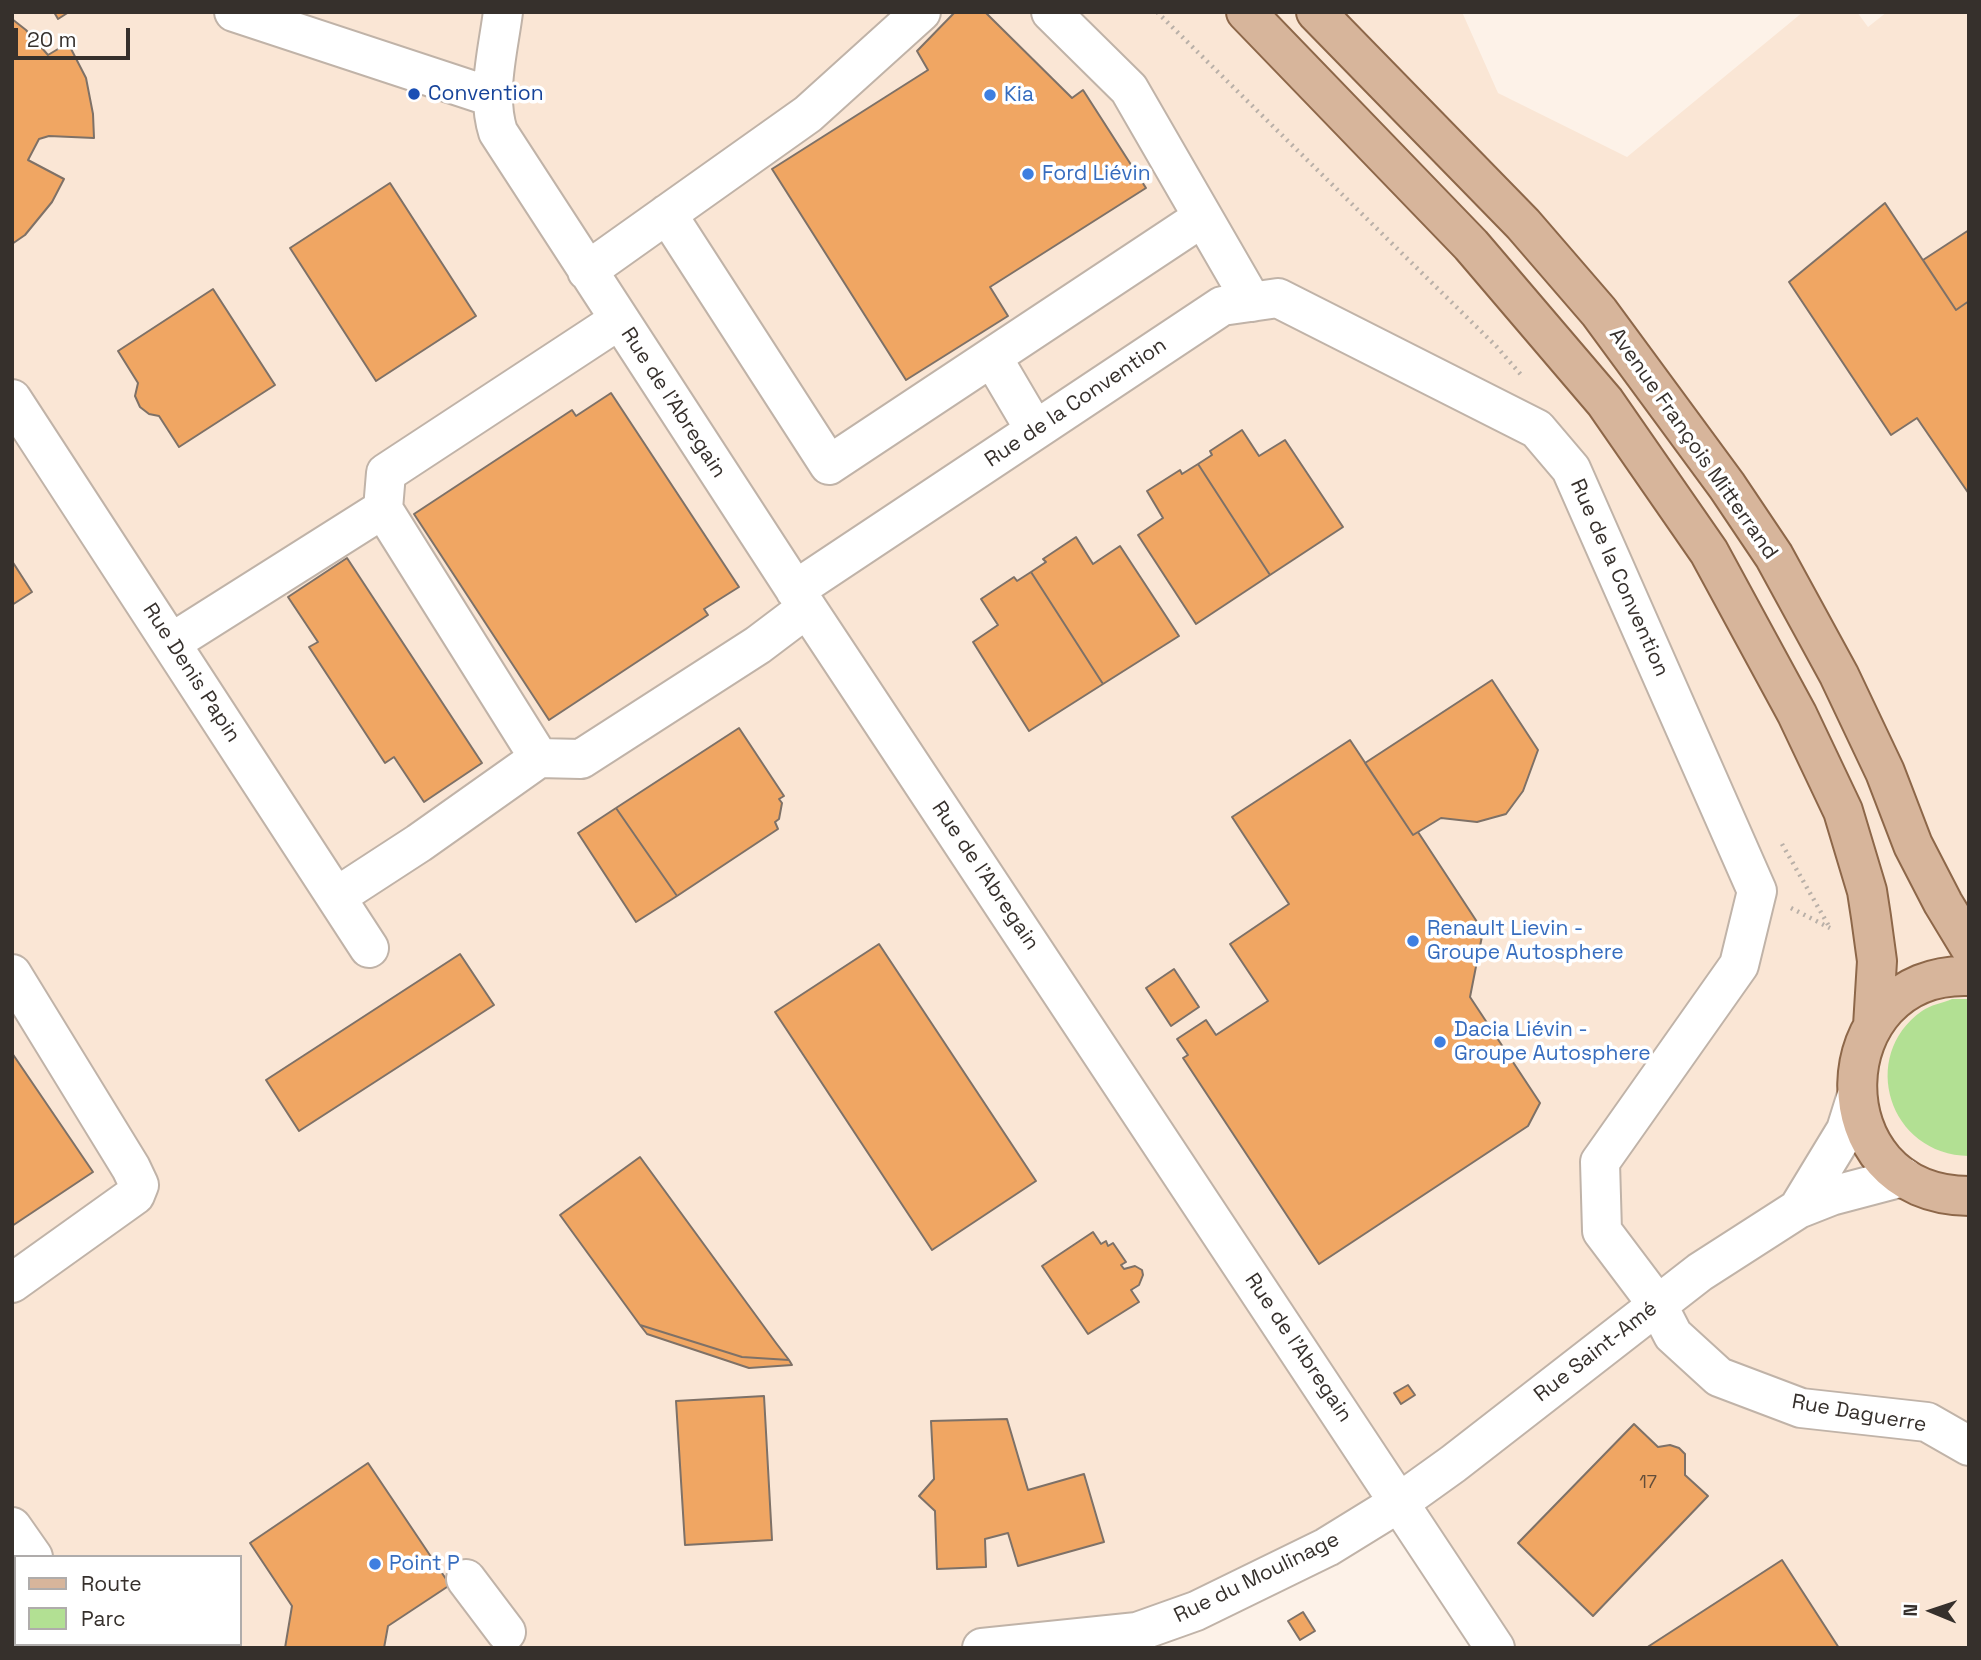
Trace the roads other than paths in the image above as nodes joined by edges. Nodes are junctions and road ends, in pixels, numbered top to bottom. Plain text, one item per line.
1 (234, 12) edge
2 (503, 12) edge
3 (921, 12) edge
4 (1051, 12) edge
5 (1246, 12) edge
6 (1316, 12) edge
7 (492, 97) junction
8 (667, 215) junction
9 (1203, 217) junction
10 (587, 271) junction
11 (1252, 302) junction
12 (619, 320) junction
13 (992, 357) junction
14 (12, 399) edge
15 (1035, 430) junction
16 (383, 509) junction
17 (801, 599) junction
18 (171, 643) junction
19 (539, 758) junction
20 (336, 897) junction
21 (1969, 946) edge
22 (369, 948) dead end
23 (12, 974) edge
24 (1969, 976) edge
25 (1872, 1026) junction
26 (1856, 1098) junction
27 (1903, 1177) junction
28 (1969, 1196) edge
29 (1798, 1209) junction
30 (12, 1283) edge
31 (1657, 1304) junction
32 (1969, 1446) edge
33 (1400, 1502) junction
34 (12, 1527) edge
35 (32, 1555) edge
36 (466, 1578) dead end
37 (502, 1642) edge
38 (982, 1648) edge
39 (1494, 1648) edge

1 - 7 street
2 - 7 street, Rue de l'Abregain
3 - 8 street
4 - 9 street
5 - 25 main road
6 - 21 main road, Avenue François Mitterrand
7 - 10 street, Rue de l'Abregain
8 - 10 street
8 - 13 street
9 - 11 street
9 - 13 street
10 - 12 street, Rue de l'Abregain
11 - 15 street, Rue de la Convention
11 - 31 street, Rue de la Convention
12 - 16 street
12 - 17 street, Rue de l'Abregain
13 - 15 street
14 - 18 street, Rue Denis Papin
15 - 17 street, Rue de la Convention
16 - 18 street
16 - 19 street
17 - 19 street, Rue de la Convention
17 - 33 street, Rue de l'Abregain
18 - 20 street, Rue Denis Papin
19 - 20 street
20 - 22 street, Rue Denis Papin
23 - 30 street
24 - 25 main road
25 - 26 main road
26 - 27 main road
26 - 29 street
27 - 28 main road
27 - 29 street
29 - 31 street, Rue Saint-Amé
31 - 32 street, Rue Daguerre
31 - 33 street, Rue Saint-Amé
33 - 38 street, Rue du Moulinage
33 - 39 street, Rue de l'Abregain
34 - 35 street
36 - 37 street

